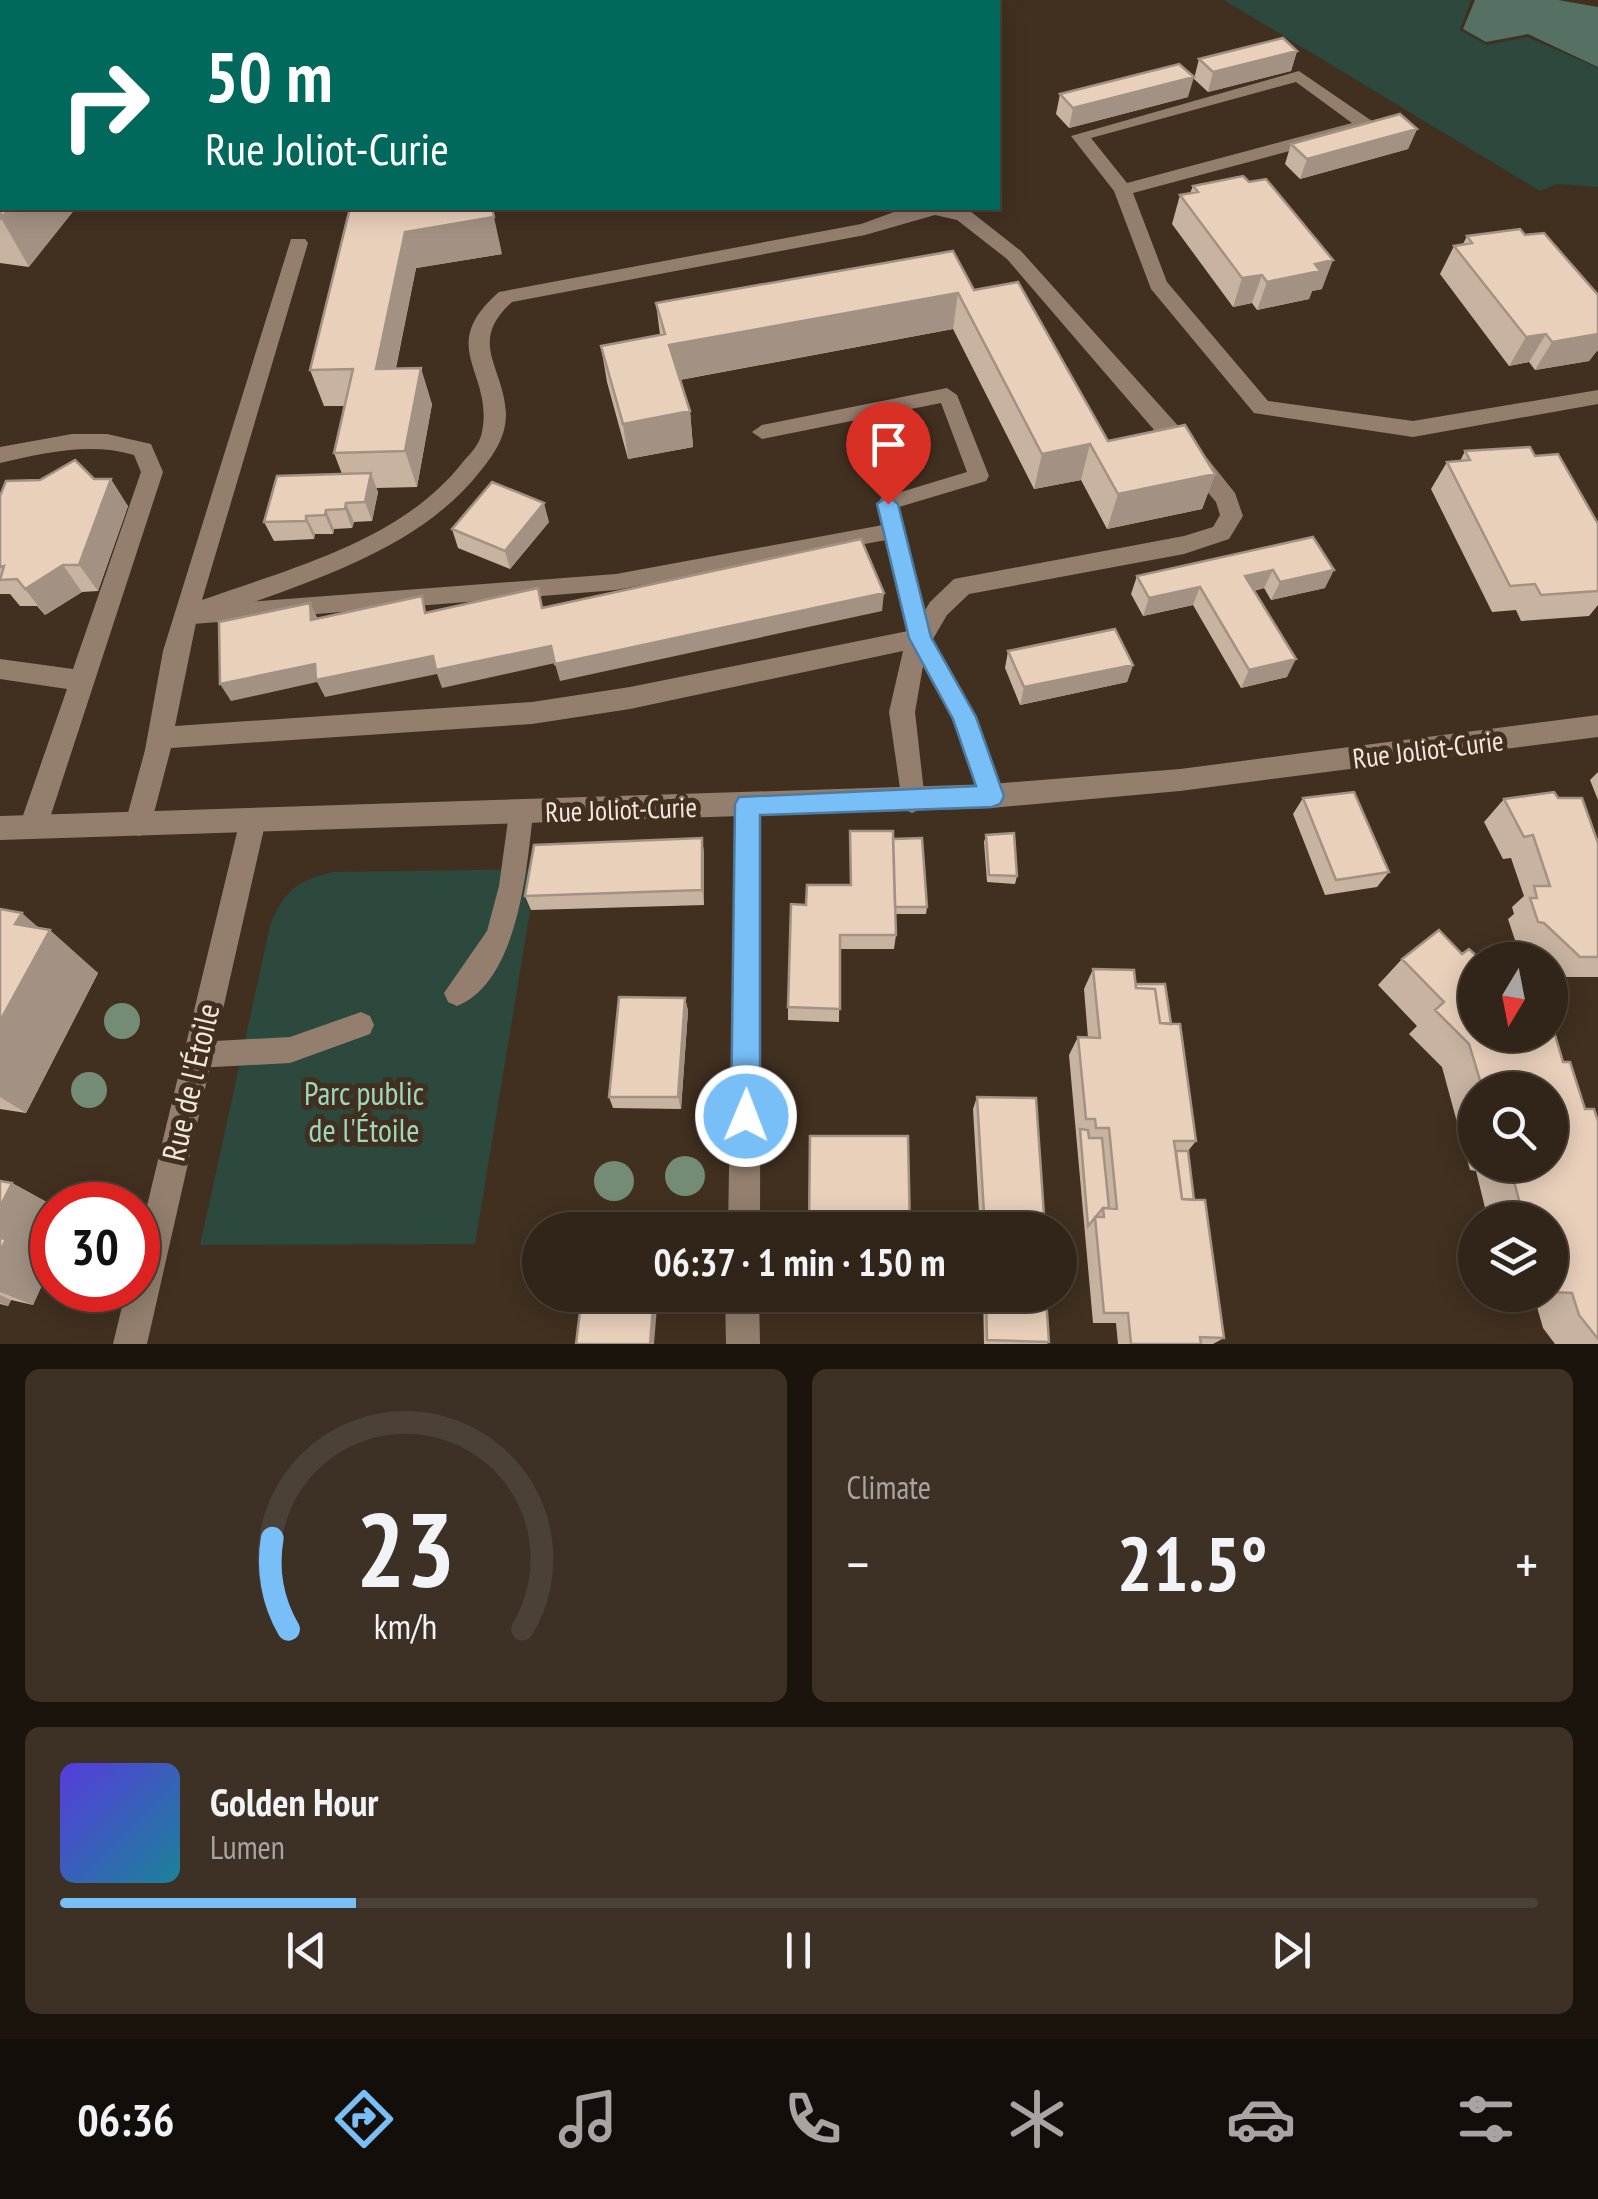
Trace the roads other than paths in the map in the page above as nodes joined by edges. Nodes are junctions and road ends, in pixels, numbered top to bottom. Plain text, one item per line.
1 (1122, 190) junction
2 (940, 210) edge
3 (910, 212) edge
4 (298, 243) dead end
5 (1598, 397) edge
6 (762, 432) dead end
7 (0, 454) edge
8 (894, 531) junction
9 (187, 616) junction
10 (920, 638) junction
11 (0, 668) edge
12 (82, 681) junction
13 (1598, 726) edge
14 (160, 738) junction
15 (992, 796) junction
16 (912, 801) junction
17 (748, 804) junction
18 (521, 813) junction
19 (253, 820) junction
20 (139, 824) junction
21 (33, 827) junction
22 (0, 828) edge
23 (457, 992) dead end
24 (362, 1025) dead end
25 (196, 1056) junction
26 (744, 1212) edge
27 (742, 1312) edge
28 (130, 1344) edge
29 (743, 1344) edge

1 - 1 street
1 - 5 street
2 - 10 street
3 - 9 street
4 - 9 street
6 - 8 lane
7 - 12 street
8 - 9 lane
8 - 10 lane
9 - 14 street
10 - 14 street
10 - 15 street
10 - 16 street
11 - 12 street
12 - 21 street
13 - 15 street, Rue Joliot-Curie
14 - 20 street
15 - 16 street, Rue Joliot-Curie
16 - 17 street, Rue Joliot-Curie
17 - 18 street, Rue Joliot-Curie
17 - 26 street
18 - 19 street, Rue Joliot-Curie
18 - 23 lane
19 - 20 street, Rue Joliot-Curie
19 - 25 street, Rue de l'Étoile
20 - 21 street, Rue Joliot-Curie
21 - 22 street, Rue Joliot-Curie
24 - 25 lane
25 - 28 street, Rue de l'Étoile
27 - 29 street

